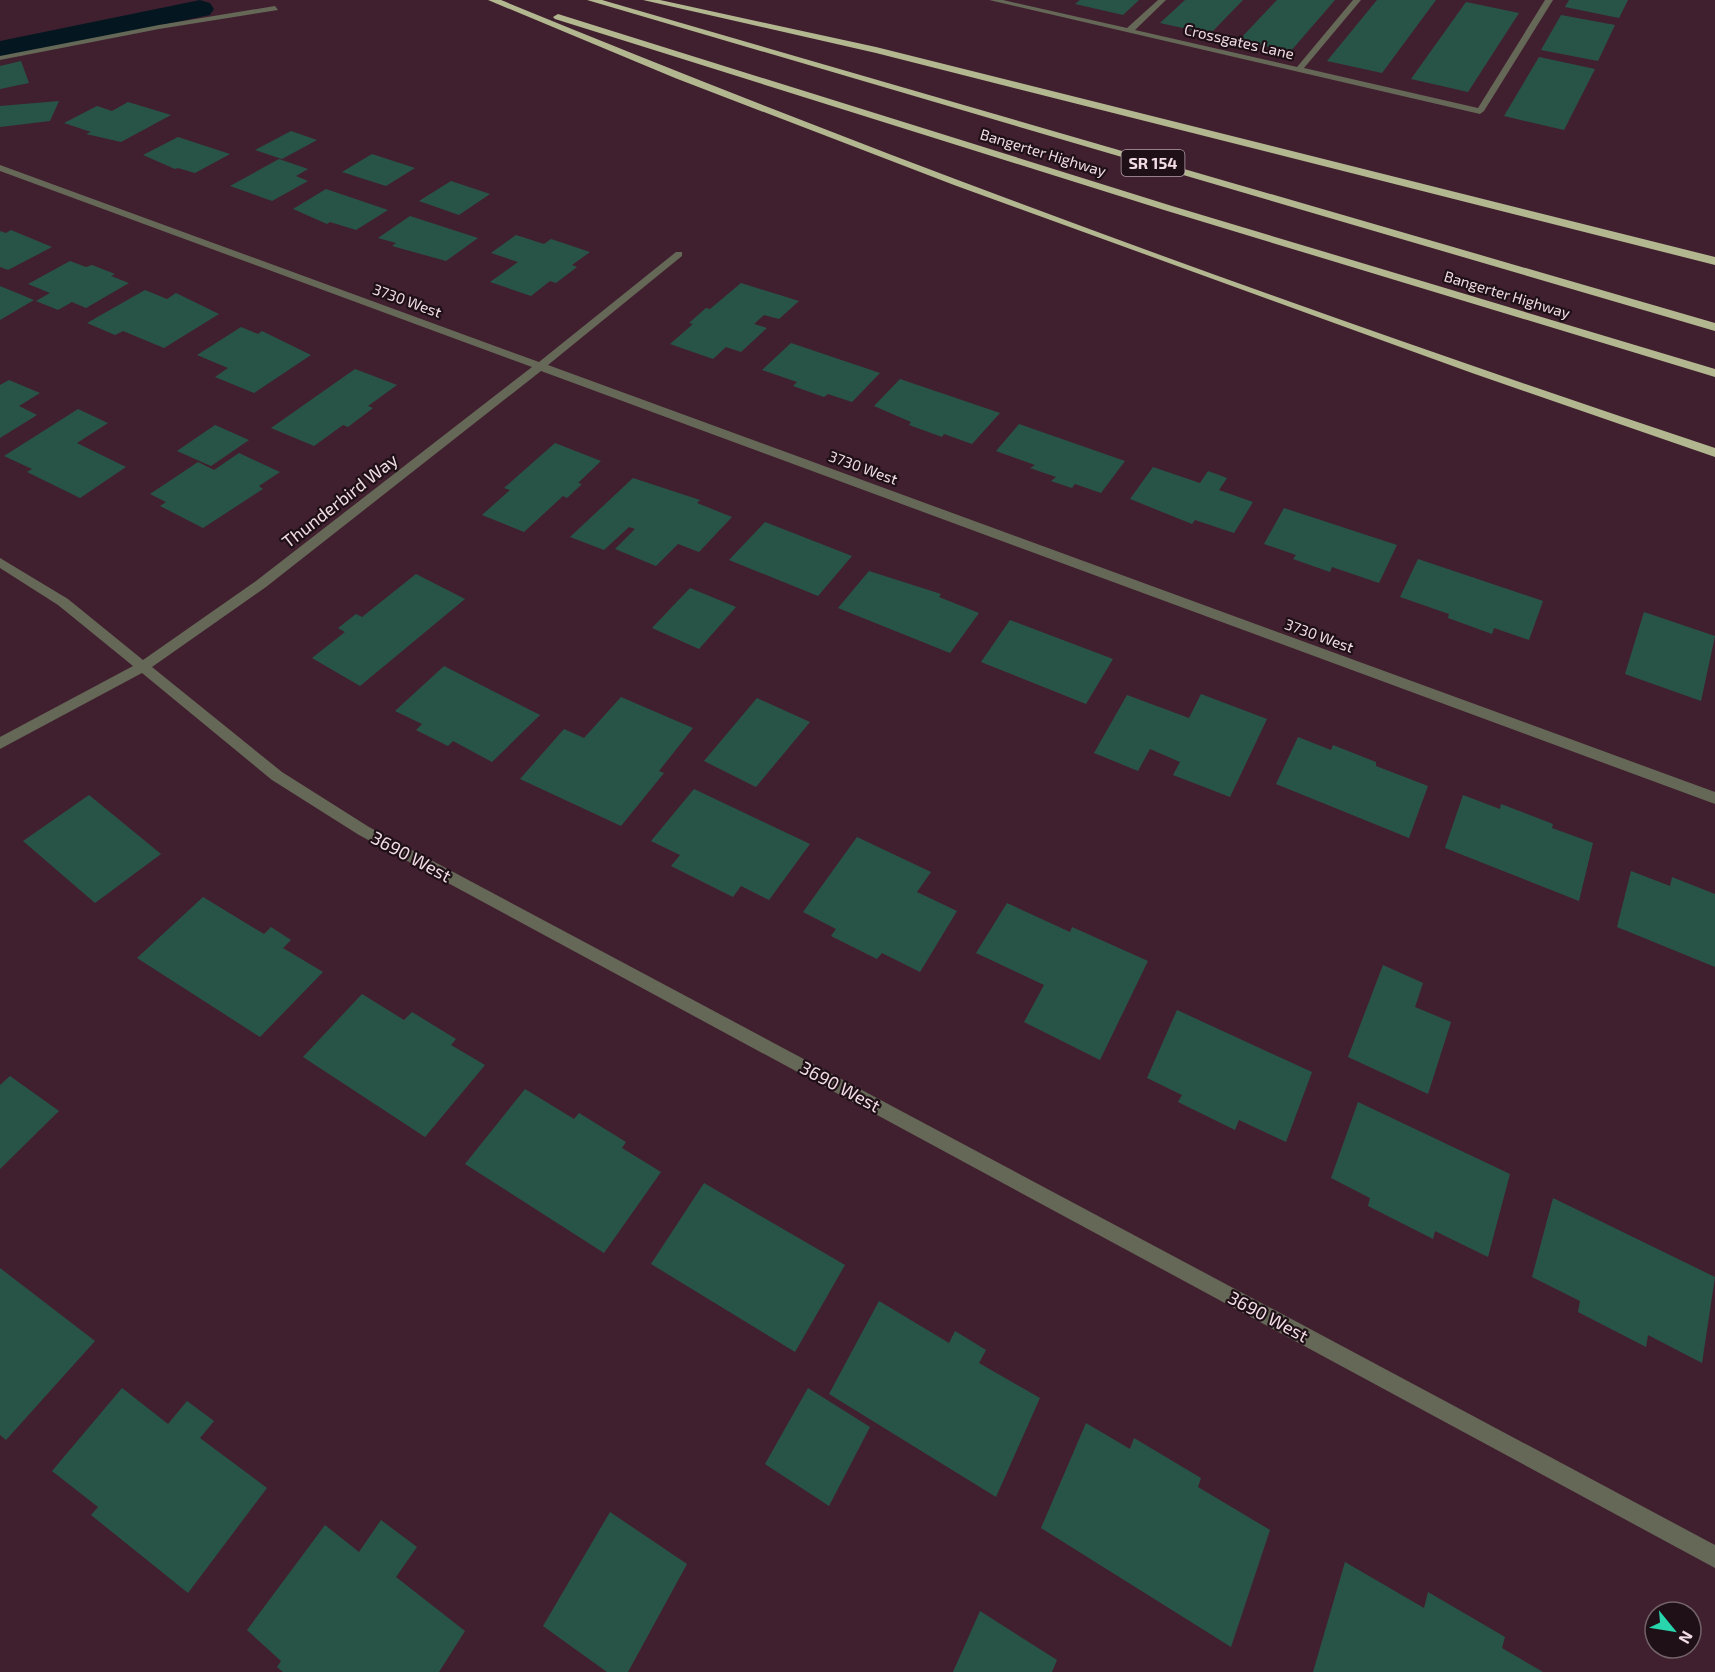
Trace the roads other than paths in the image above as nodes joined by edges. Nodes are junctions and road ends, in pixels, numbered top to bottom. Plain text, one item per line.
1 (493, 0) edge
2 (501, 0) edge
3 (592, 0) edge
4 (648, 0) edge
5 (993, 0) edge
6 (1162, 0) edge
7 (1357, 0) edge
8 (1549, 0) edge
9 (275, 8) dead end
10 (1129, 31) junction
11 (0, 58) edge
12 (1299, 69) junction
13 (0, 168) edge
14 (679, 255) dead end
15 (1715, 261) edge
16 (1715, 327) edge
17 (541, 366) junction
18 (1715, 373) edge
19 (1715, 453) edge
20 (0, 562) edge
21 (144, 666) junction
22 (0, 744) edge
23 (1715, 798) edge
24 (1715, 1557) edge

1 - 19 highway
2 - 18 highway, Bangerter Highway / SR 154
3 - 16 highway, Bangerter Highway / SR 154
4 - 15 highway
5 - 10 street, Crossgates Lane
6 - 10 street
7 - 12 street
8 - 12 street, Crossgates Lane
9 - 11 street
10 - 12 street, Crossgates Lane
13 - 17 street, 3730 West
14 - 17 street, Thunderbird Way
17 - 21 street, Thunderbird Way
17 - 23 street, 3730 West
20 - 21 street, 3690 West
21 - 22 street, Thunderbird Way
21 - 24 street, 3690 West

